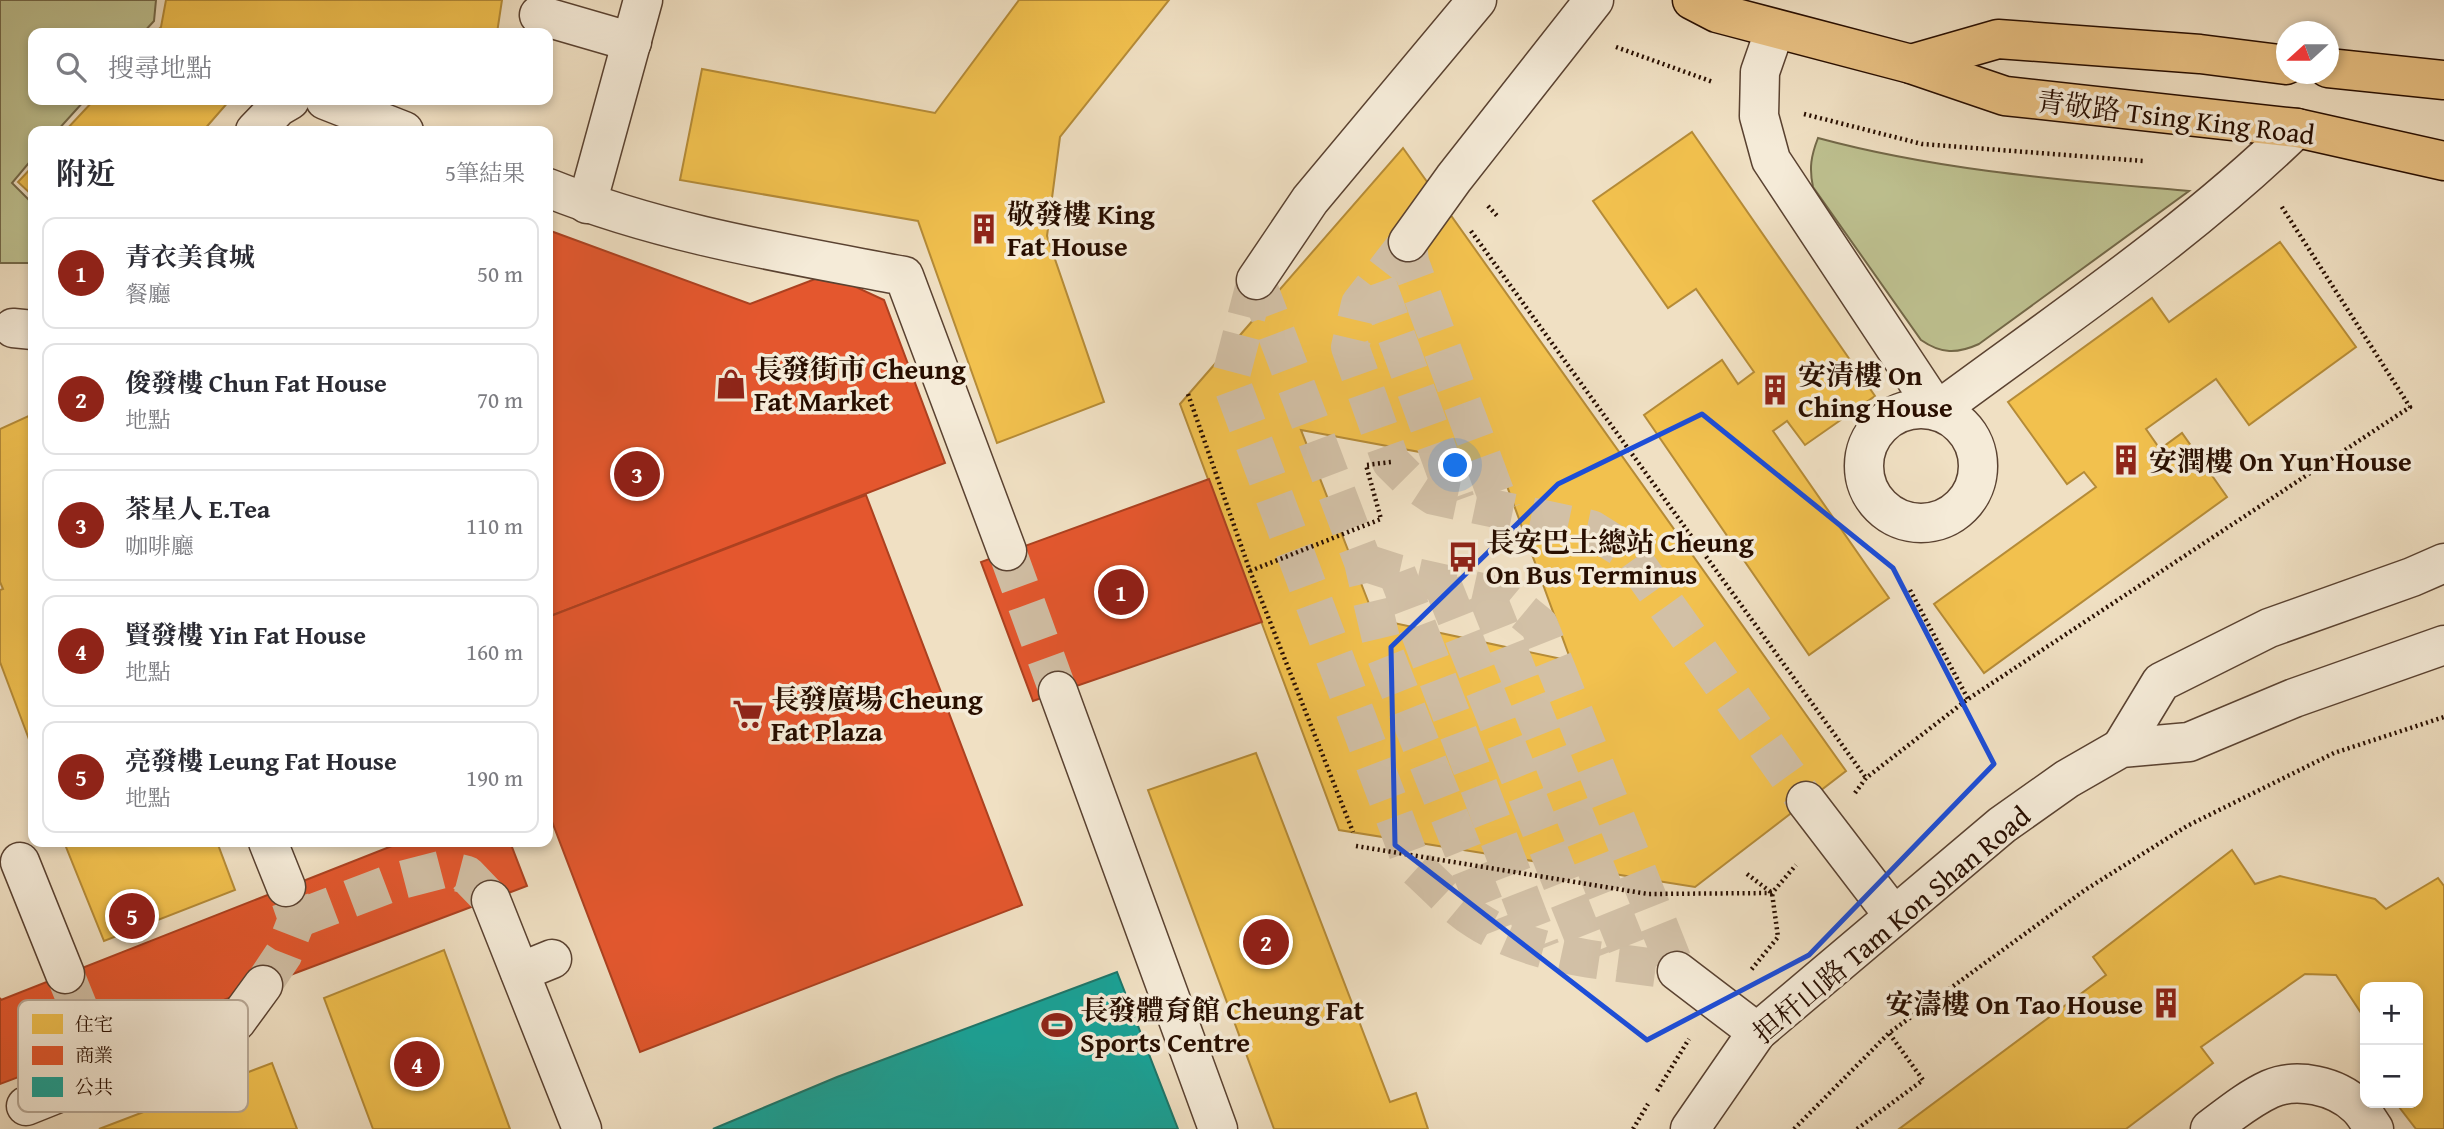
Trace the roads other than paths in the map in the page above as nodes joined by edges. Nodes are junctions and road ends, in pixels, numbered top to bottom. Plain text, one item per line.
1 (643, 0) edge
2 (1477, 0) edge
3 (1594, 0) edge
4 (1692, 0) edge
5 (539, 15) dead end
6 (1774, 29) junction
7 (632, 42) junction
8 (1911, 64) junction
9 (2276, 64) edge
10 (2339, 69) edge
11 (2444, 80) edge
12 (281, 105) edge
13 (338, 105) edge
14 (261, 126) edge
15 (391, 126) edge
16 (2297, 128) junction
17 (2444, 161) edge
18 (553, 190) edge
19 (587, 204) junction
20 (1408, 242) dead end
21 (1256, 280) dead end
22 (1007, 551) tunnel mouth
23 (2444, 563) edge
24 (2444, 645) edge
25 (1058, 691) tunnel mouth
26 (2120, 748) junction
27 (1816, 815) tunnel mouth
28 (270, 847) edge
29 (20, 862) dead end
30 (286, 887) tunnel mouth
31 (491, 900) tunnel mouth
32 (1894, 916) junction
33 (1677, 971) tunnel mouth
34 (65, 975) tunnel mouth
35 (263, 985) tunnel mouth
36 (248, 1006) edge
37 (1757, 1032) junction
38 (582, 1129) edge
39 (1218, 1129) edge
40 (1690, 1129) edge
41 (2210, 1129) edge
42 (2374, 1129) edge

1 - 7 street
2 - 21 street
3 - 20 street
4 - 6 main road, 青敬路 Tsing King Road
5 - 7 street
6 - 8 main road, 青敬路 Tsing King Road
6 - 16 street
7 - 19 street
8 - 9 main road, 青敬路 Tsing King Road
8 - 16 main road, 青敬路 Tsing King Road
10 - 11 main road
12 - 14 street
13 - 15 street
16 - 17 main road, 青敬路 Tsing King Road
18 - 19 street
19 - 22 street
23 - 26 street, 担杆山路 Tam Kon Shan Road
24 - 26 street, 担杆山路 Tam Kon Shan Road
25 - 39 street
26 - 32 street, 担杆山路 Tam Kon Shan Road
27 - 32 street
28 - 30 street
29 - 34 street
31 - 38 street
32 - 37 street, 担杆山路 Tam Kon Shan Road
33 - 37 street
35 - 36 street
37 - 40 street, 担杆山路 Tam Kon Shan Road
41 - 42 street

